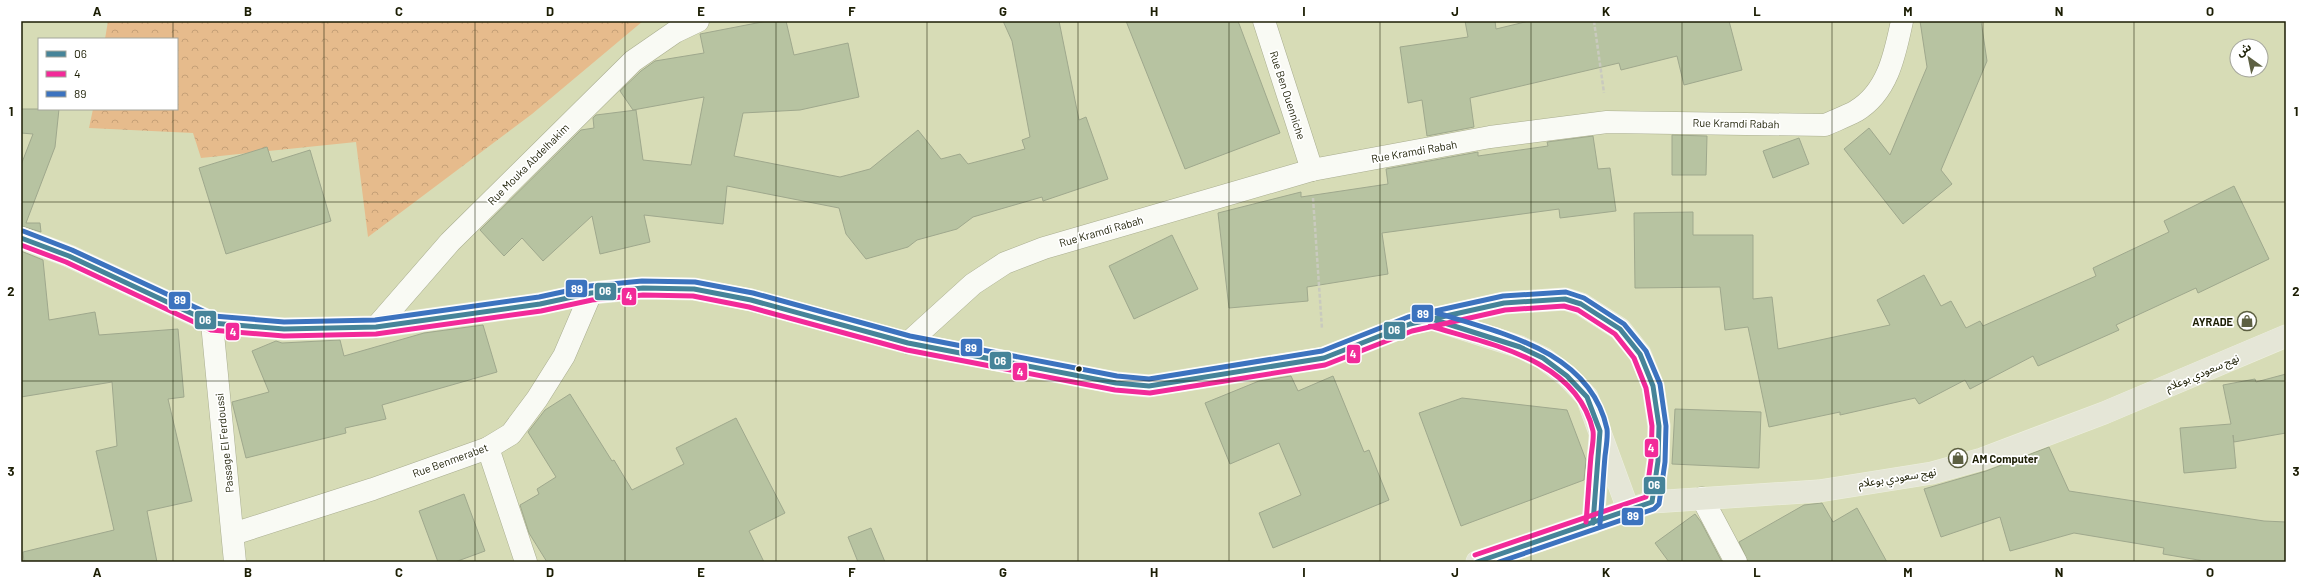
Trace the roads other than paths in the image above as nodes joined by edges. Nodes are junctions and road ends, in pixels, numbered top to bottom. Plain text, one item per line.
1 (698, 21) edge
2 (1264, 21) edge
3 (1902, 21) edge
4 (1312, 170) junction
5 (21, 238) edge
6 (591, 293) junction
7 (1432, 319) junction
8 (212, 323) junction
9 (376, 327) junction
10 (2286, 336) edge
11 (908, 343) junction
12 (1600, 431) junction
13 (488, 448) junction
14 (1702, 498) junction
15 (1652, 502) junction
16 (1628, 509) junction
17 (1594, 523) junction
18 (233, 534) junction
19 (235, 562) edge
20 (526, 562) edge
21 (1477, 562) edge
22 (1736, 562) edge

1 - 9 street, Rue Mouka Abdelhakim
2 - 4 street, Rue Ben Ouenniche
3 - 4 street, Rue Kramdi Rabah
4 - 11 street, Rue Kramdi Rabah
5 - 8 main road
6 - 9 main road
6 - 11 main road
6 - 13 street, Rue Benmerabet
7 - 11 main road
7 - 12 main road
7 - 15 main road
8 - 9 main road
8 - 18 street, Passage El Ferdoussi
10 - 14 main road, نهج سعودي بوعلام
12 - 16 main road
12 - 17 main road
13 - 18 street, Rue Benmerabet
13 - 20 street
14 - 15 main road, نهج سعودي بوعلام
14 - 22 street
15 - 16 main road, نهج سعودي بوعلام
16 - 17 main road, نهج سعودي بوعلام
17 - 21 main road, نهج سعودي بوعلام
18 - 19 street, Passage El Ferdoussi

